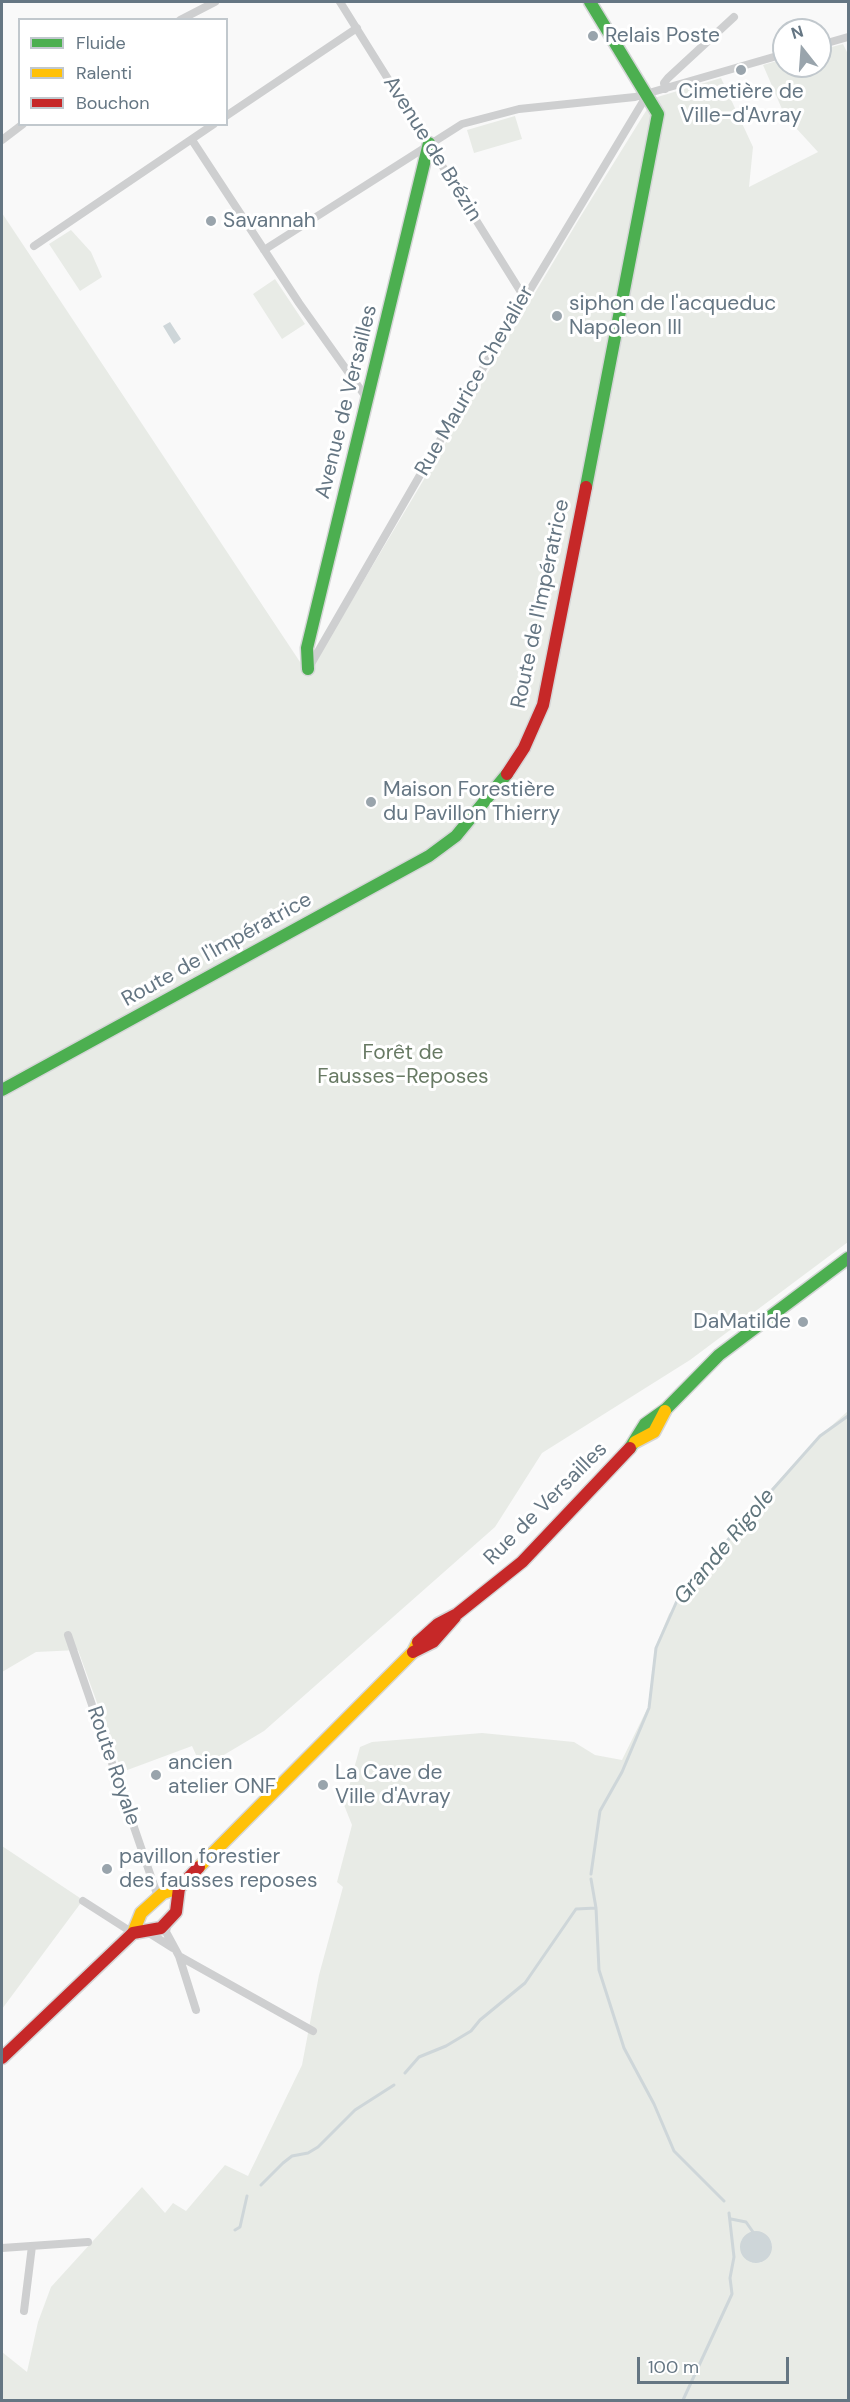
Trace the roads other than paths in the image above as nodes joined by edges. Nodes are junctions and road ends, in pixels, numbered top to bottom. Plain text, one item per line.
1 (215, 2) edge
2 (340, 2) edge
3 (590, 2) edge
4 (734, 17) dead end
5 (184, 18) edge
6 (357, 28) junction
7 (849, 37) edge
8 (832, 42) edge
9 (772, 57) edge
10 (665, 88) junction
11 (647, 94) junction
12 (228, 115) edge
13 (20, 126) edge
14 (211, 126) edge
15 (2, 140) edge
16 (192, 140) junction
17 (429, 144) junction
18 (34, 246) dead end
19 (264, 250) junction
20 (524, 297) junction
21 (369, 401) junction
22 (308, 669) joint
23 (2, 1090) edge
24 (849, 1258) edge
25 (68, 1635) dead end
26 (179, 1888) junction
27 (158, 1897) junction
28 (83, 1901) dead end
29 (168, 1921) junction
30 (139, 1932) junction
31 (173, 1947) junction
32 (179, 1956) junction
33 (196, 2010) dead end
34 (313, 2031) dead end
35 (2, 2058) edge
36 (88, 2242) dead end
37 (32, 2246) junction
38 (2, 2248) edge
39 (24, 2311) dead end

1 - 5 street
2 - 6 street, Avenue de Brézin
3 - 11 street
4 - 10 street
6 - 12 street
6 - 17 street, Avenue de Brézin
7 - 8 street
9 - 10 street
10 - 11 street
11 - 17 street
11 - 20 street, Rue Maurice Chevalier
11 - 23 street, Route de l'Impératrice
13 - 15 street
14 - 16 street
16 - 18 street
16 - 19 street
17 - 19 street
17 - 20 street, Avenue de Brézin
17 - 21 street, Avenue de Versailles
19 - 21 street
20 - 22 street, Rue Maurice Chevalier
21 - 22 street, Avenue de Versailles
24 - 26 street, Rue de Versailles
25 - 27 street, Route Royale
26 - 27 street
26 - 29 street
27 - 30 street
28 - 30 street
29 - 30 street
29 - 31 street
30 - 31 street
30 - 35 street
31 - 32 street
32 - 33 street
32 - 34 street
36 - 37 street
37 - 38 street
37 - 39 street

